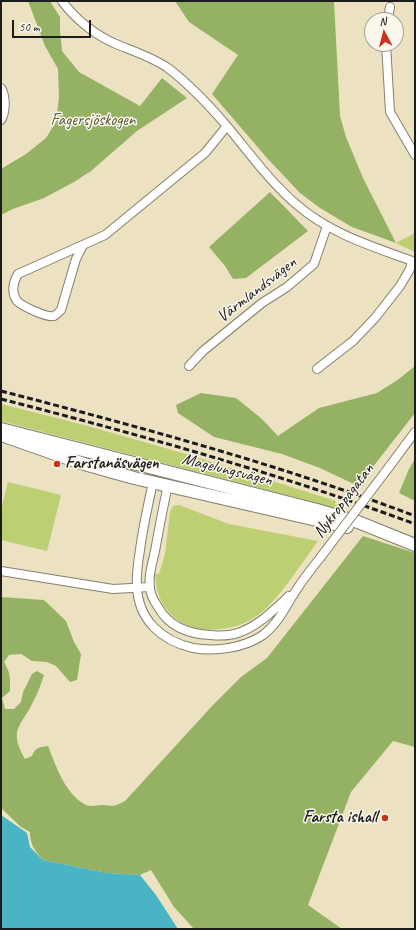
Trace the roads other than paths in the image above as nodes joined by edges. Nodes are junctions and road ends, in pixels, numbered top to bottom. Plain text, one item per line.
1 (62, 1) edge
2 (390, 7) dead end
3 (389, 12) edge
4 (386, 52) edge
5 (1, 88) edge
6 (1, 120) edge
7 (227, 126) junction
8 (415, 156) edge
9 (327, 226) junction
10 (83, 245) junction
11 (413, 262) edge
12 (188, 366) dead end
13 (317, 369) dead end
14 (1, 429) edge
15 (415, 432) edge
16 (1, 435) edge
17 (156, 469) junction
18 (171, 473) junction
19 (153, 482) junction
20 (168, 485) junction
21 (396, 539) junction
22 (415, 545) edge
23 (1, 571) edge
24 (150, 587) junction
25 (137, 588) junction
26 (297, 589) junction

1 - 7 street
2 - 3 street
4 - 8 street
5 - 6 street
7 - 9 street
7 - 10 street
9 - 11 street
9 - 12 street, Värmlandsvägen
10 - 10 street
11 - 13 street
14 - 17 main road, Magelungsvägen
15 - 26 street, Nykroppagatan, bridge
16 - 19 main road, Magelungsvägen
17 - 18 main road, Magelungsvägen
17 - 19 main road
18 - 20 main road
18 - 21 main road, Magelungsvägen
19 - 20 main road, Magelungsvägen
19 - 25 street, Nykroppagatan
20 - 21 main road, Magelungsvägen
20 - 24 street, Nykroppagatan
21 - 22 main road, Magelungsvägen
23 - 25 street
24 - 25 street
24 - 26 street, Nykroppagatan
25 - 26 street, Nykroppagatan

